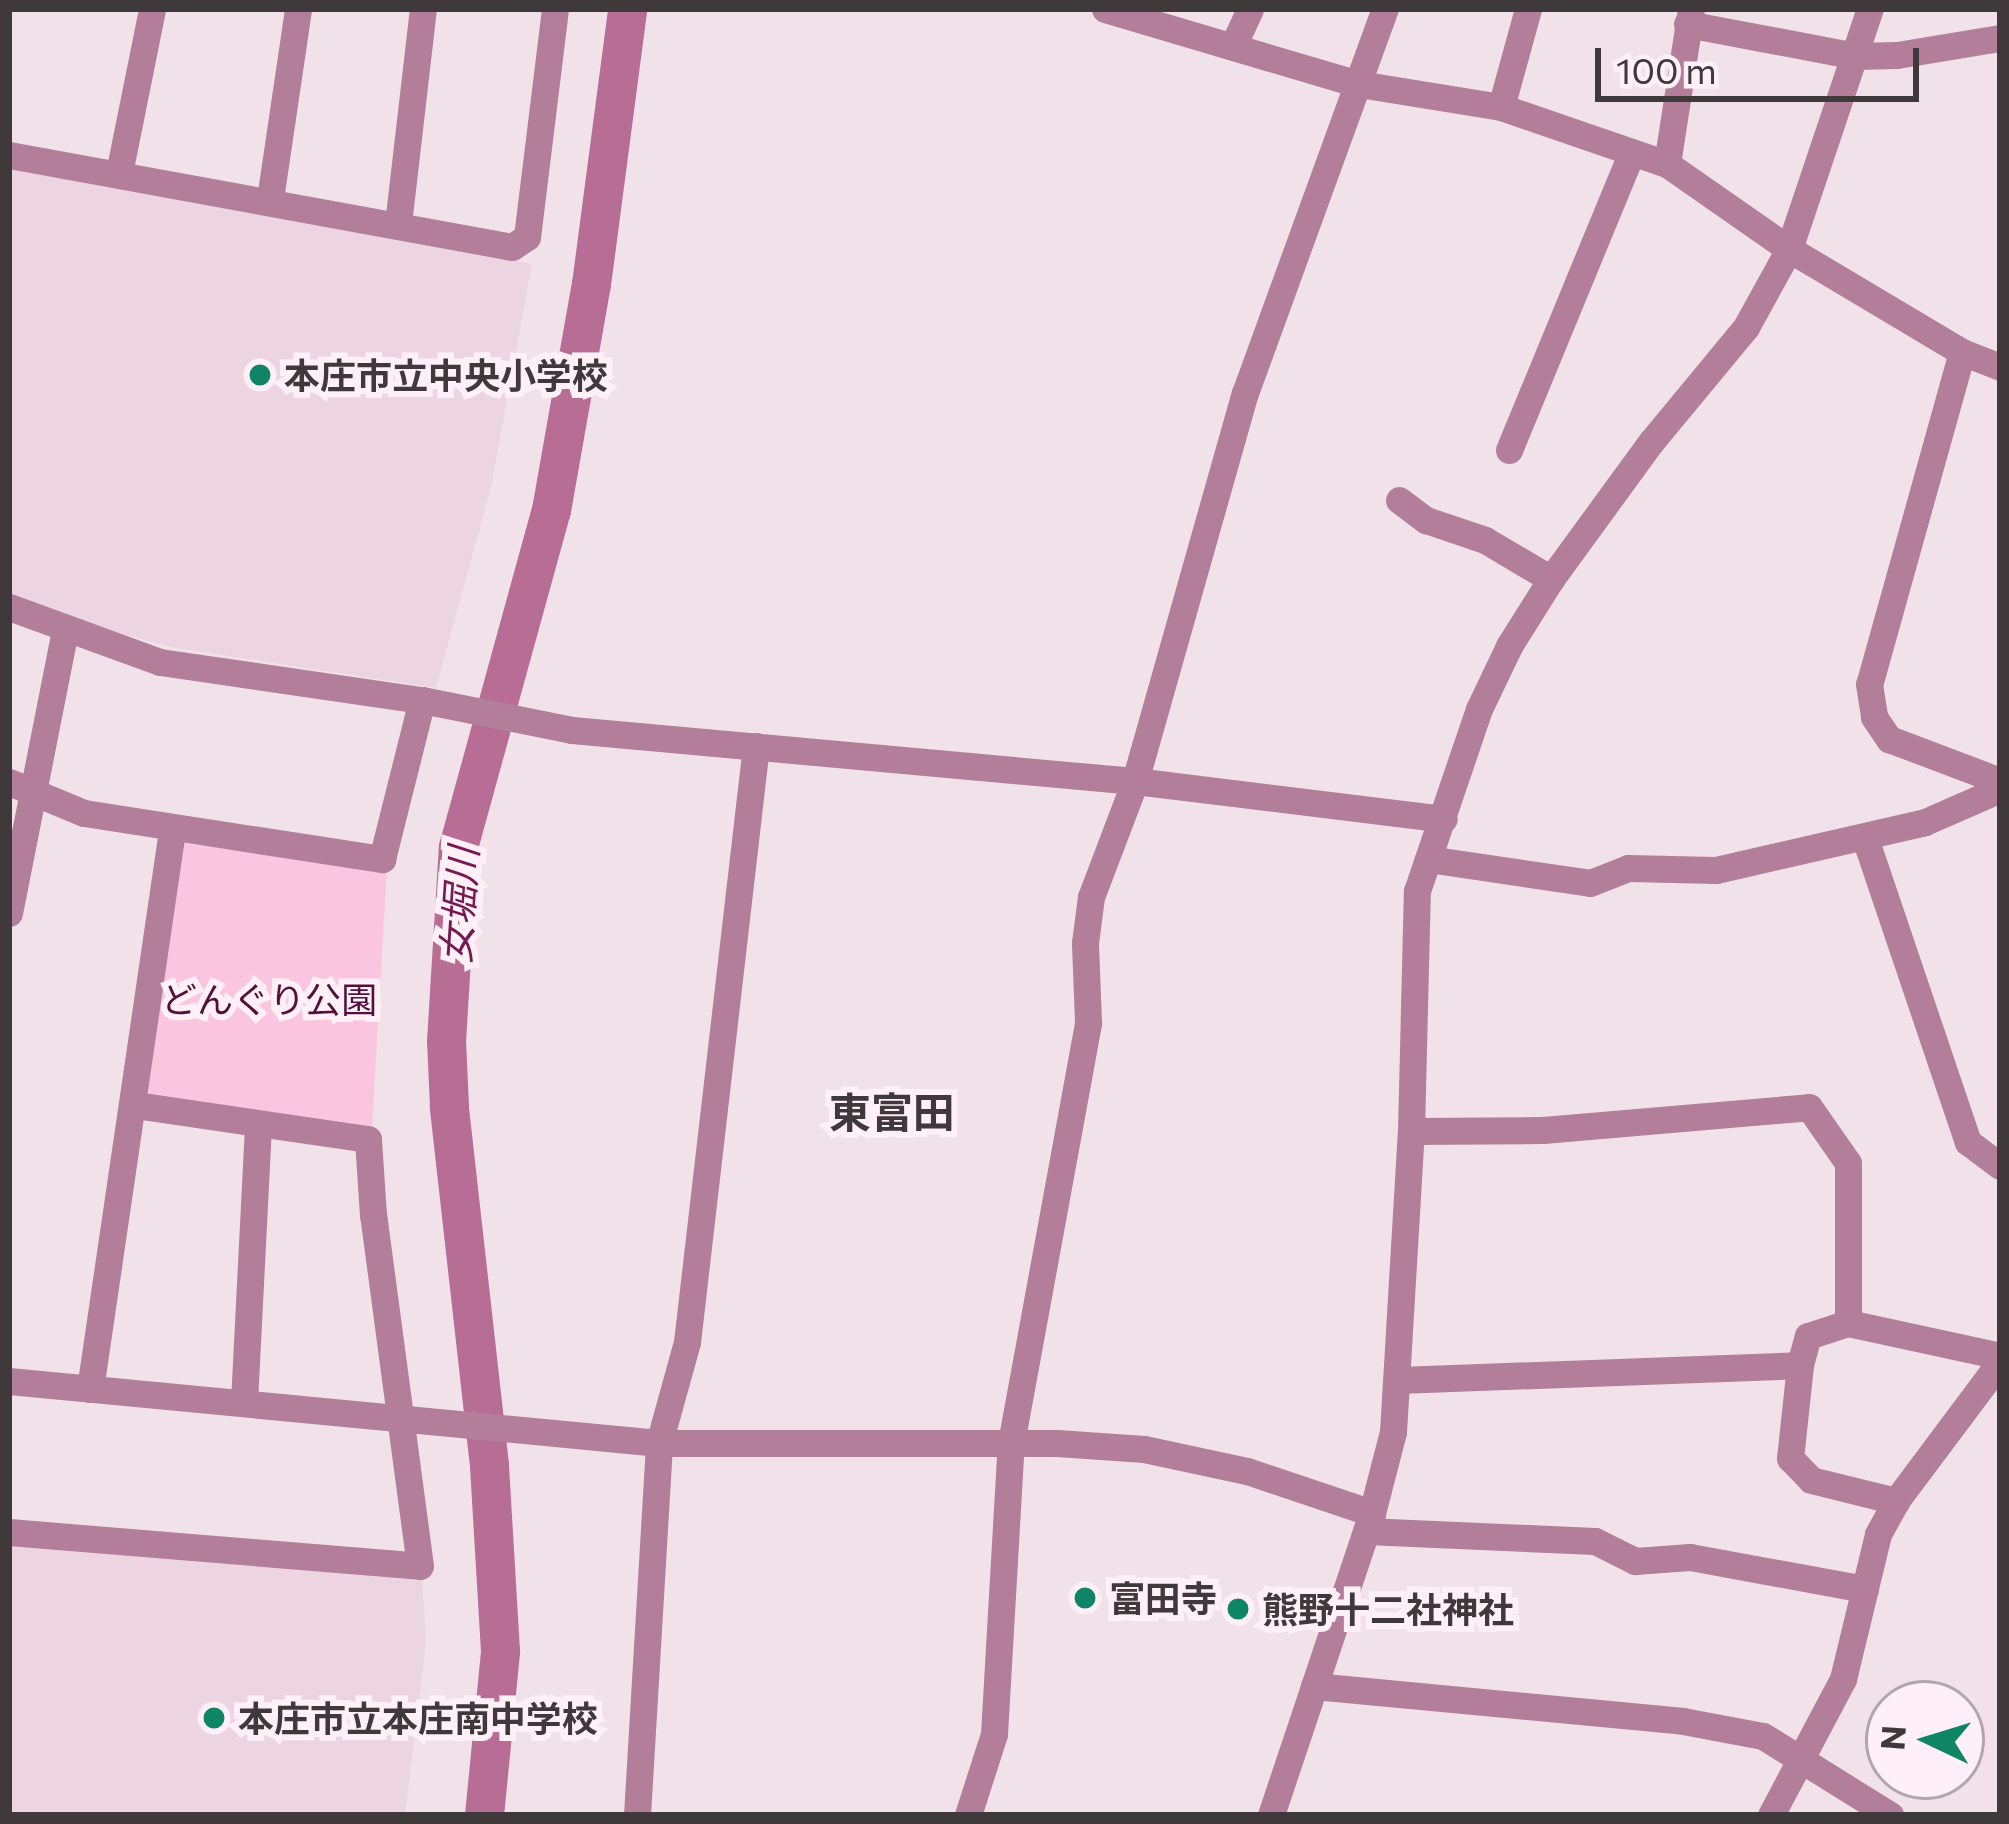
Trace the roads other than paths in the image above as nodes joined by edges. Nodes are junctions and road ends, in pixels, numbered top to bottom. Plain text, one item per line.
1 (152, 9) edge
2 (298, 9) edge
3 (423, 9) edge
4 (555, 9) edge
5 (1105, 9) edge
6 (1250, 9) edge
7 (1385, 9) edge
8 (1528, 9) edge
9 (1870, 9) edge
10 (1689, 17) edge
11 (2000, 38) edge
12 (1233, 46) junction
13 (1856, 56) junction
14 (1359, 84) junction
15 (1501, 107) junction
16 (1631, 152) junction
17 (9, 155) edge
18 (1667, 164) junction
19 (119, 173) junction
20 (270, 199) junction
21 (398, 224) junction
22 (1790, 249) junction
23 (1962, 352) junction
24 (2000, 368) edge
25 (1509, 450) dead end
26 (1400, 500) dead end
27 (1550, 579) junction
28 (9, 607) edge
29 (65, 631) junction
30 (433, 703) junction
31 (756, 746) junction
32 (1135, 781) junction
33 (9, 782) edge
34 (2000, 785) edge
35 (36, 793) junction
36 (1444, 819) junction
37 (172, 830) junction
38 (1864, 838) junction
39 (1428, 859) junction
40 (9, 913) edge
41 (134, 1105) junction
42 (258, 1125) junction
43 (1412, 1131) junction
44 (2000, 1166) edge
45 (1848, 1323) junction
46 (2000, 1359) edge
47 (1800, 1365) junction
48 (1398, 1380) junction
49 (9, 1381) edge
50 (90, 1389) junction
51 (244, 1402) junction
52 (413, 1418) junction
53 (659, 1443) junction
54 (1011, 1443) junction
55 (1896, 1501) junction
56 (1369, 1522) junction
57 (9, 1532) edge
58 (1864, 1589) junction
59 (1314, 1686) junction
60 (1802, 1756) junction
61 (637, 1815) edge
62 (968, 1815) edge
63 (1271, 1815) edge
64 (1771, 1815) edge
65 (1890, 1815) edge

1 - 19 street
2 - 20 street
3 - 21 street
4 - 21 street
5 - 12 street
6 - 12 street
7 - 14 street
8 - 15 street
9 - 13 street
10 - 13 street
10 - 18 street
11 - 13 street
12 - 14 street
13 - 22 street
14 - 15 street
14 - 32 street
15 - 16 street
16 - 18 street
16 - 25 street
17 - 19 street
18 - 22 street
19 - 20 street
20 - 21 street
22 - 23 street
22 - 27 street
23 - 24 street
23 - 34 street
26 - 27 street
27 - 36 street
28 - 29 street
29 - 30 street
29 - 35 street
30 - 31 street
30 - 37 street
31 - 32 street
31 - 53 street
32 - 36 street
32 - 54 street
33 - 35 street
34 - 38 street
35 - 37 street
35 - 40 street
36 - 39 street
37 - 41 street
38 - 39 street
38 - 44 street
39 - 43 street
41 - 42 street
41 - 50 street
42 - 51 street
42 - 52 street
43 - 45 street
43 - 48 street
45 - 46 street
45 - 47 street
46 - 55 street
47 - 48 street
47 - 55 street
48 - 56 street
49 - 50 street
50 - 51 street
51 - 52 street
52 - 53 street
52 - 57 street
53 - 54 street
53 - 61 street
54 - 56 street
54 - 62 street
55 - 58 street
56 - 58 street
56 - 59 street
58 - 60 street
59 - 60 street
59 - 63 street
60 - 64 street
60 - 65 street

